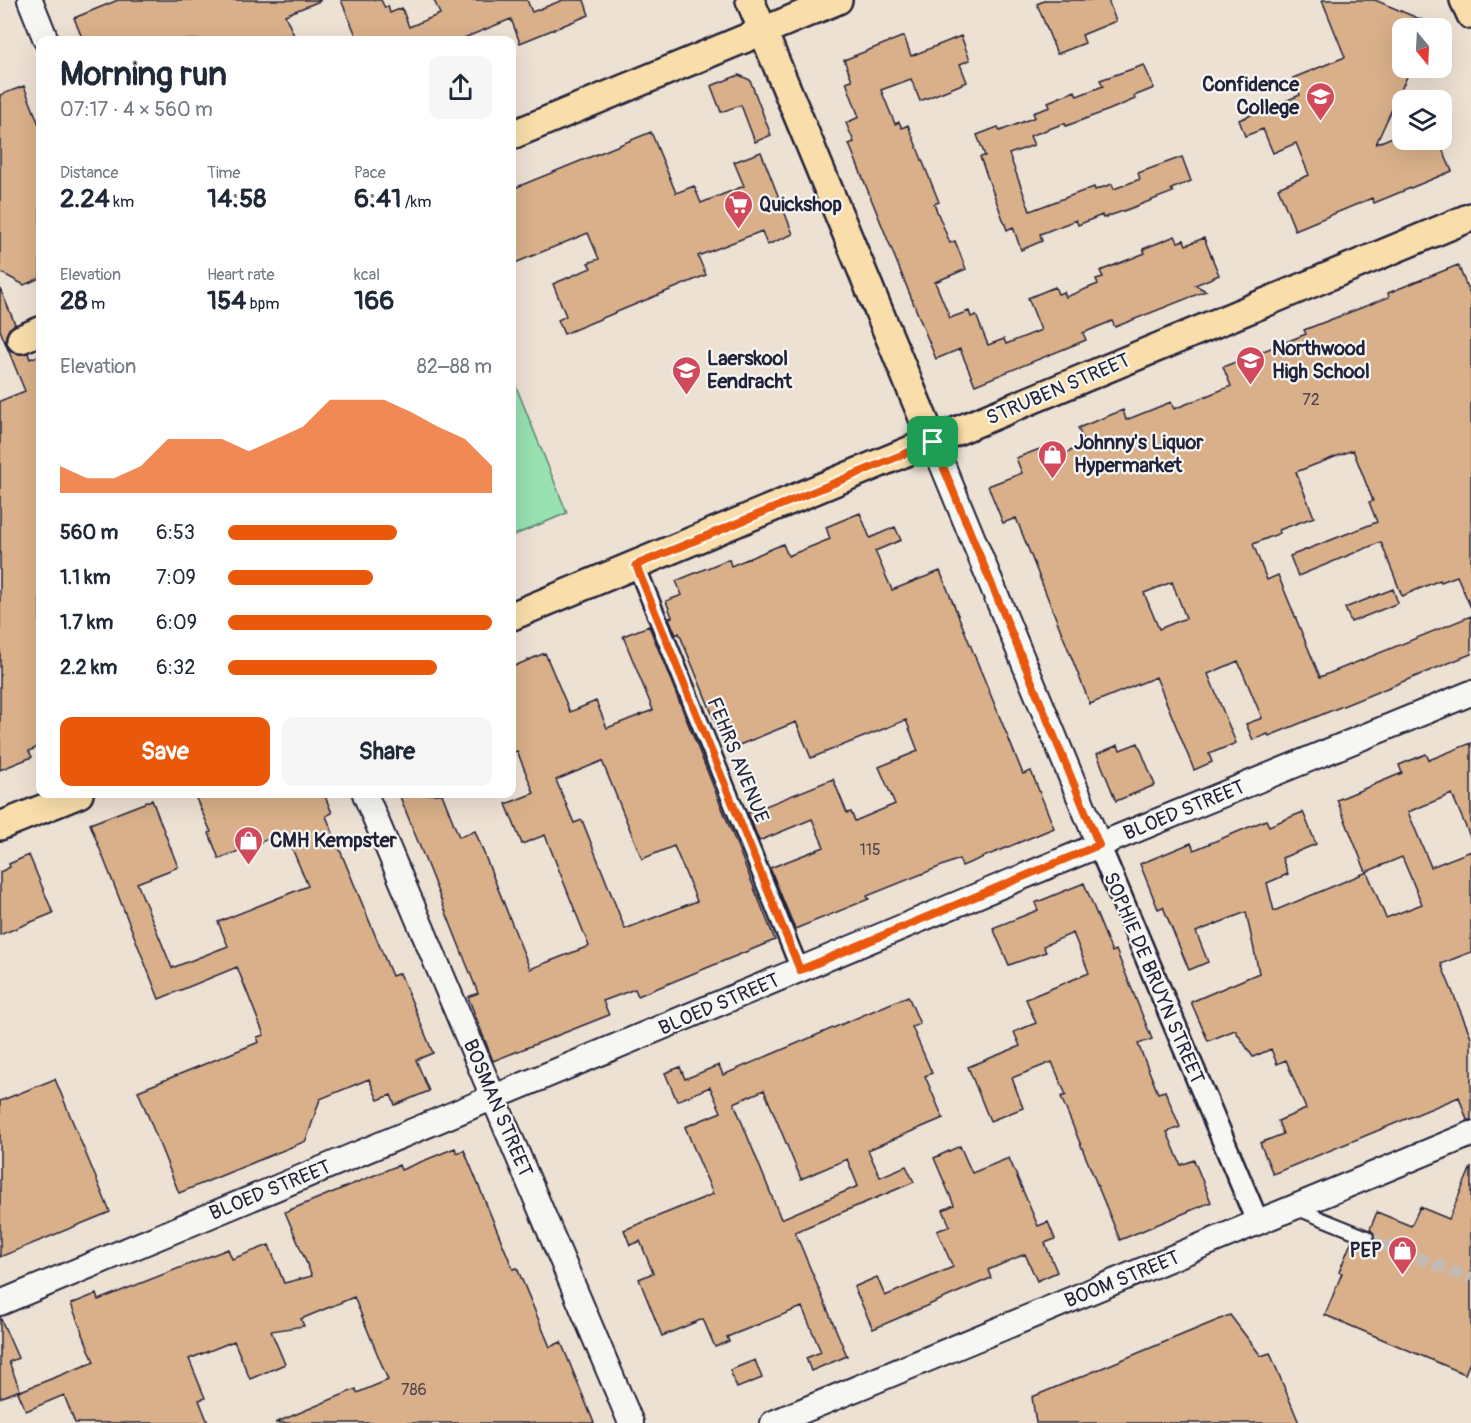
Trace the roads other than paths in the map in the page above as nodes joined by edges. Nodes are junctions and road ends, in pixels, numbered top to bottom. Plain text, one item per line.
1 (30, 0) edge
2 (750, 0) edge
3 (838, 0) edge
4 (1464, 0) edge
5 (1471, 15) edge
6 (763, 31) junction
7 (44, 36) edge
8 (516, 133) edge
9 (1471, 217) edge
10 (933, 442) junction
11 (636, 565) junction
12 (516, 614) edge
13 (1471, 693) edge
14 (70, 798) edge
15 (367, 798) edge
16 (0, 826) edge
17 (1099, 845) junction
18 (800, 970) junction
19 (494, 1098) junction
20 (1471, 1134) edge
21 (1294, 1208) junction
22 (1258, 1223) junction
23 (1367, 1237) tunnel mouth
24 (0, 1303) edge
25 (812, 1407) junction
26 (631, 1423) edge
27 (773, 1423) edge
28 (792, 1423) edge

1 - 7 main road
2 - 6 main road, SOPHIE DE BRUYN STREET
3 - 6 main road
4 - 5 main road
6 - 8 main road
6 - 10 main road, SOPHIE DE BRUYN STREET
9 - 10 main road, STRUBEN STREET
10 - 11 main road, STRUBEN STREET
10 - 17 main road, SOPHIE DE BRUYN STREET
11 - 12 main road, STRUBEN STREET
11 - 18 street, FEHRS AVENUE
13 - 17 main road, BLOED STREET
14 - 16 main road
15 - 19 main road, BOSMAN STREET
17 - 18 main road, BLOED STREET
17 - 22 street, SOPHIE DE BRUYN STREET
18 - 19 main road, BLOED STREET
19 - 24 main road, BLOED STREET
19 - 26 main road, BOSMAN STREET
20 - 21 main road, BOOM STREET
21 - 22 main road, BOOM STREET
21 - 23 street
22 - 25 main road, BOOM STREET
25 - 27 main road, BOOM STREET
25 - 28 main road

